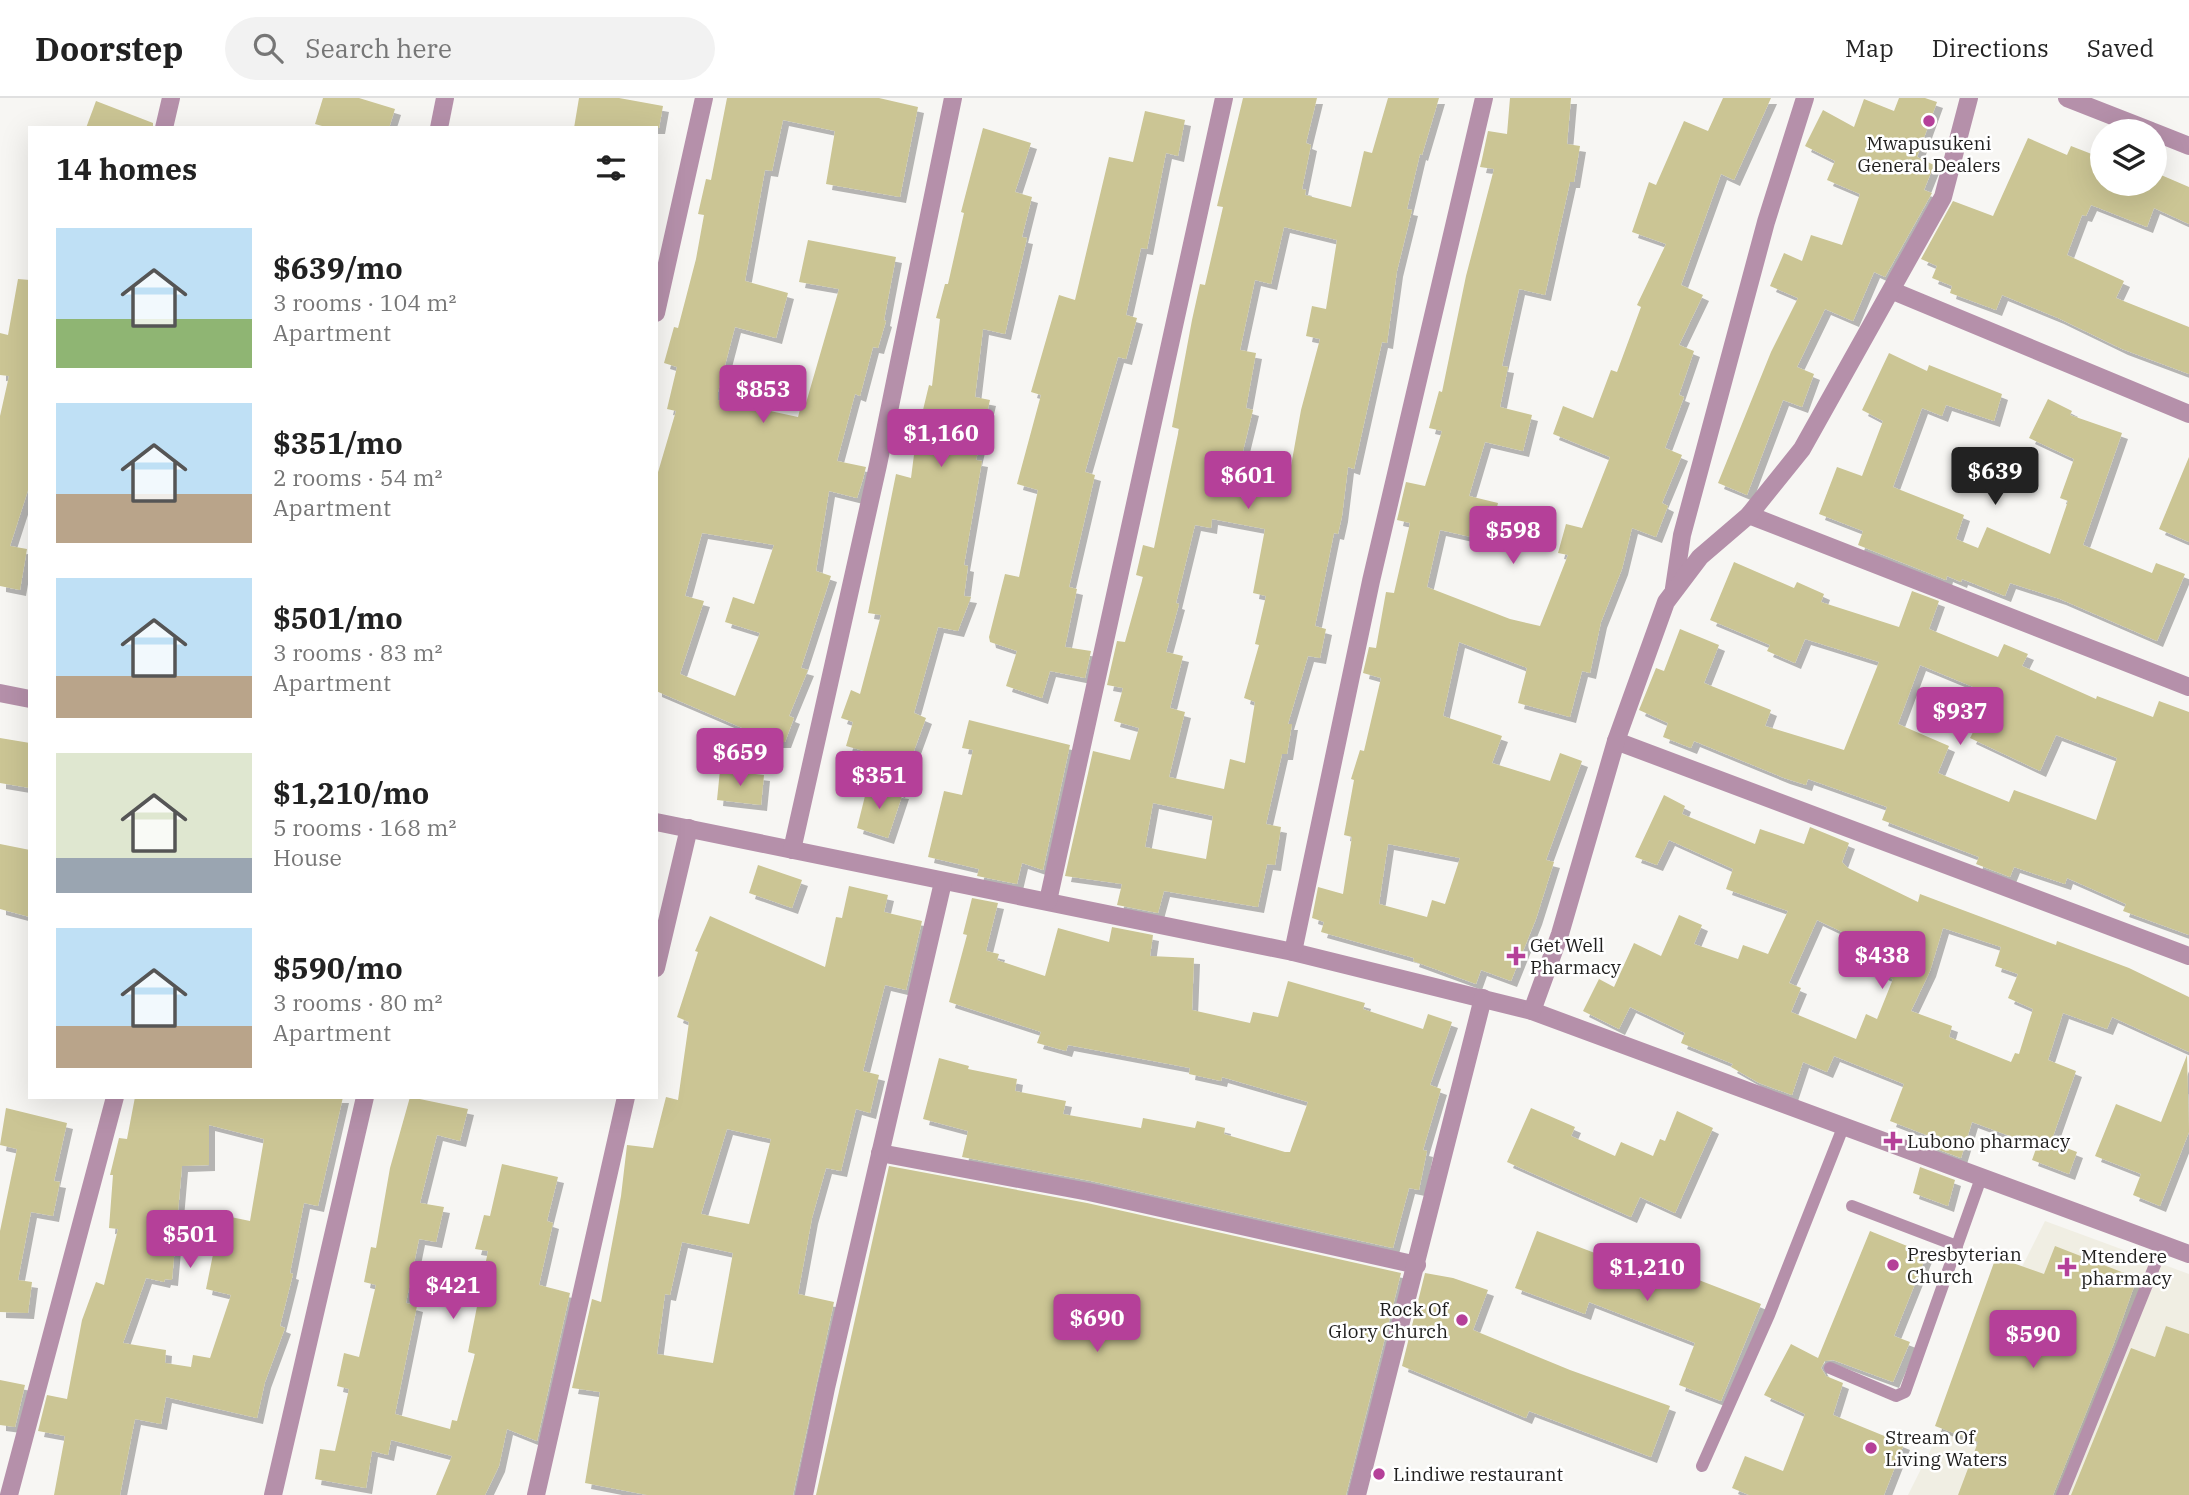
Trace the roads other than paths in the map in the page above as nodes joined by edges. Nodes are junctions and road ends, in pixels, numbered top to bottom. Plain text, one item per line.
1 (171, 98) edge
2 (445, 98) edge
3 (704, 98) edge
4 (953, 98) edge
5 (1224, 98) edge
6 (1484, 98) edge
7 (1805, 98) edge
8 (1969, 98) edge
9 (2067, 98) edge
10 (2120, 119) edge
11 (164, 126) edge
12 (439, 126) edge
13 (2167, 137) edge
14 (2189, 146) edge
15 (1893, 291) junction
16 (658, 304) edge
17 (2189, 414) edge
18 (1749, 515) junction
19 (1674, 589) junction
20 (2189, 687) edge
21 (0, 693) edge
22 (28, 699) edge
23 (1616, 741) junction
24 (658, 822) edge
25 (689, 828) junction
26 (792, 850) junction
27 (943, 882) junction
28 (1048, 901) junction
29 (1293, 952) junction
30 (2189, 956) edge
31 (658, 960) edge
32 (1483, 998) junction
33 (1532, 1011) junction
34 (114, 1099) edge
35 (365, 1099) edge
36 (626, 1099) edge
37 (1844, 1125) junction
38 (880, 1153) junction
39 (1981, 1178) junction
40 (1852, 1206) dead end
41 (2163, 1245) junction
42 (1957, 1246) junction
43 (2189, 1254) edge
44 (1417, 1265) junction
45 (1830, 1368) dead end
46 (1702, 1466) dead end
47 (9, 1495) edge
48 (273, 1495) edge
49 (536, 1495) edge
50 (804, 1495) edge
51 (1357, 1495) edge
52 (2062, 1495) edge

1 - 11 street
2 - 12 street
3 - 16 street
4 - 26 street
5 - 28 street
6 - 29 street
7 - 19 street
8 - 15 street
9 - 10 street
13 - 14 street
15 - 17 street
15 - 18 street
18 - 19 street
18 - 20 street
19 - 23 street
21 - 22 street
23 - 30 street
23 - 33 street
24 - 25 street
25 - 26 street
25 - 31 street
26 - 27 street
27 - 28 street
27 - 38 street
28 - 29 street
29 - 32 street
32 - 33 street
32 - 44 street
33 - 37 street
34 - 47 street
35 - 48 street
36 - 49 street
37 - 39 street
37 - 46 lane
38 - 44 street
38 - 50 street
39 - 41 street
39 - 42 lane
40 - 42 lane
41 - 43 street
41 - 52 lane
42 - 45 lane
44 - 51 street

